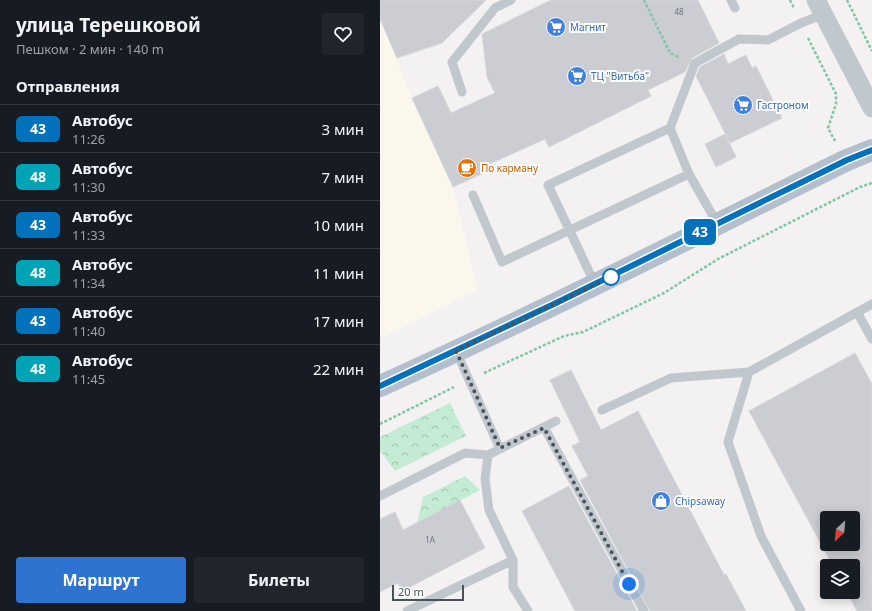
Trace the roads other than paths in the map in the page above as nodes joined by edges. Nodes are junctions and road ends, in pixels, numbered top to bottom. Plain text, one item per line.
1 (511, 0) edge
2 (820, 7) edge
3 (462, 92) dead end
4 (872, 108) edge
5 (670, 128) junction
6 (872, 150) edge
7 (689, 174) junction
8 (473, 195) dead end
9 (717, 224) junction
10 (570, 231) junction
11 (596, 284) junction
12 (872, 304) edge
13 (857, 312) junction
14 (872, 339) edge
15 (456, 351) junction
16 (749, 372) junction
17 (380, 386) edge
18 (602, 410) dead end
19 (556, 421) dead end
20 (544, 428) junction
21 (500, 448) junction
22 (488, 456) junction
23 (380, 496) edge
24 (513, 560) junction
25 (407, 611) edge
26 (528, 611) edge
27 (644, 611) edge
28 (801, 611) edge

1 - 3 lane
2 - 4 street
2 - 5 lane
5 - 7 lane
5 - 10 lane
6 - 9 main road
7 - 9 lane
7 - 10 lane
8 - 10 lane
9 - 11 main road
10 - 11 lane
11 - 15 main road
12 - 13 lane
13 - 14 lane
13 - 16 lane
15 - 17 main road
15 - 21 lane
16 - 18 lane
16 - 28 lane
19 - 20 lane
20 - 21 lane
20 - 27 lane
21 - 22 lane
22 - 23 lane
22 - 24 lane
24 - 25 lane
24 - 26 lane

